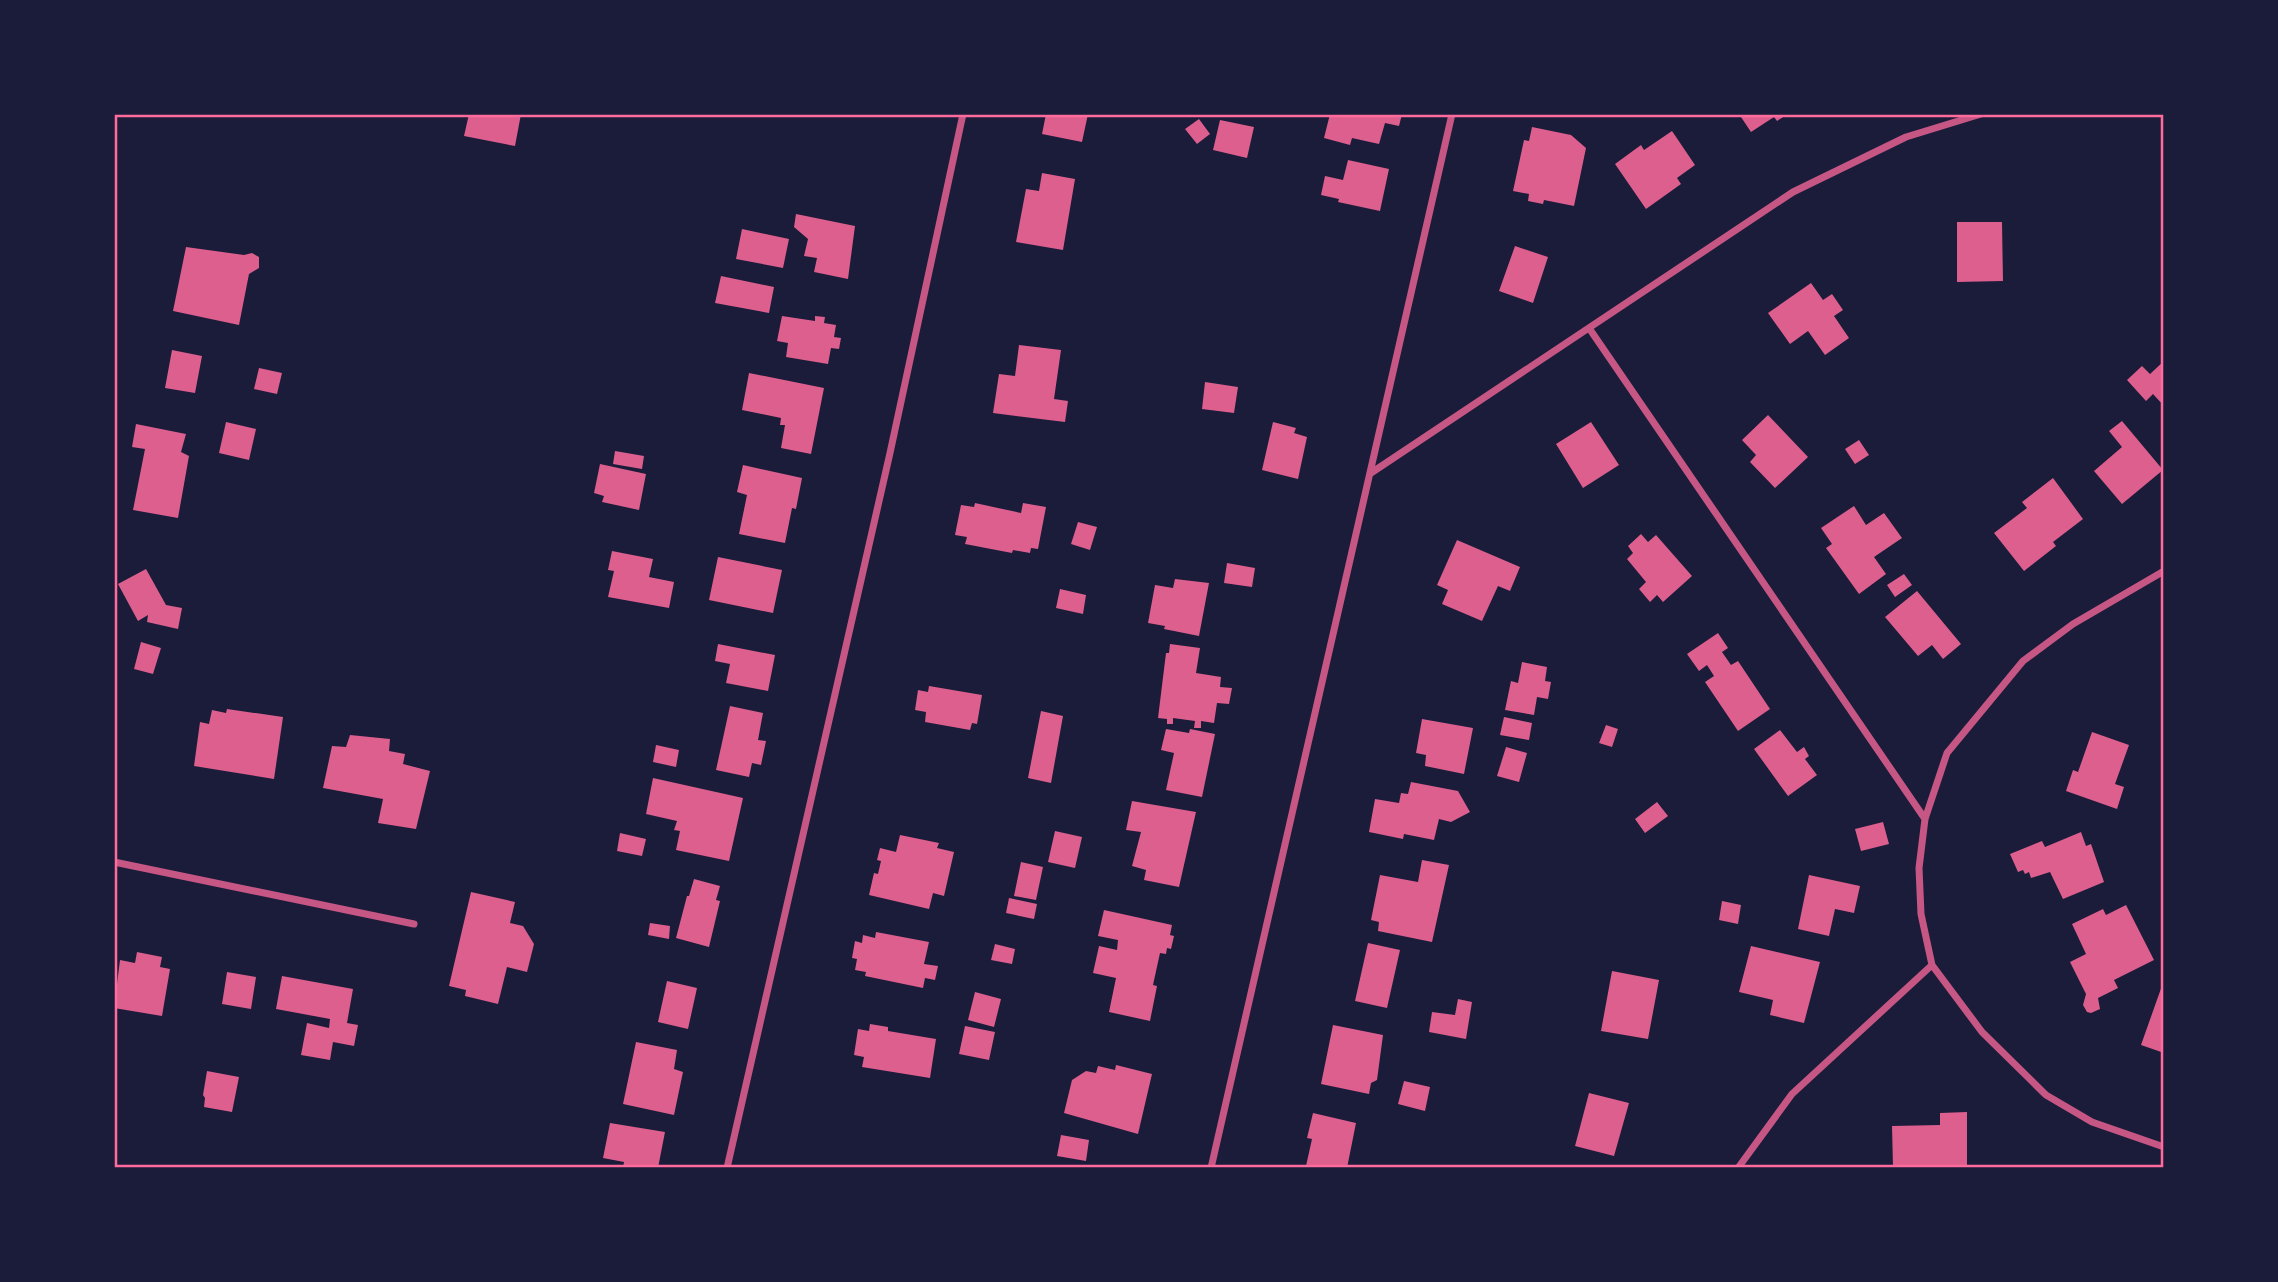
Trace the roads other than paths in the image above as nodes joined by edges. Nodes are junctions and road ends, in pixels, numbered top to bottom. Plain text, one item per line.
1 (963, 114) edge
2 (1452, 114) edge
3 (1981, 114) edge
4 (1589, 328) junction
5 (1371, 473) junction
6 (2164, 571) edge
7 (1925, 820) junction
8 (114, 862) edge
9 (414, 924) dead end
10 (1932, 965) junction
11 (2164, 1147) edge
12 (727, 1168) edge
13 (1211, 1168) edge
14 (1738, 1168) edge

1 - 12 street
2 - 5 street
3 - 4 street
4 - 5 street
4 - 7 street
5 - 13 street
6 - 7 street
7 - 10 street
8 - 9 street
10 - 11 street
10 - 14 street

